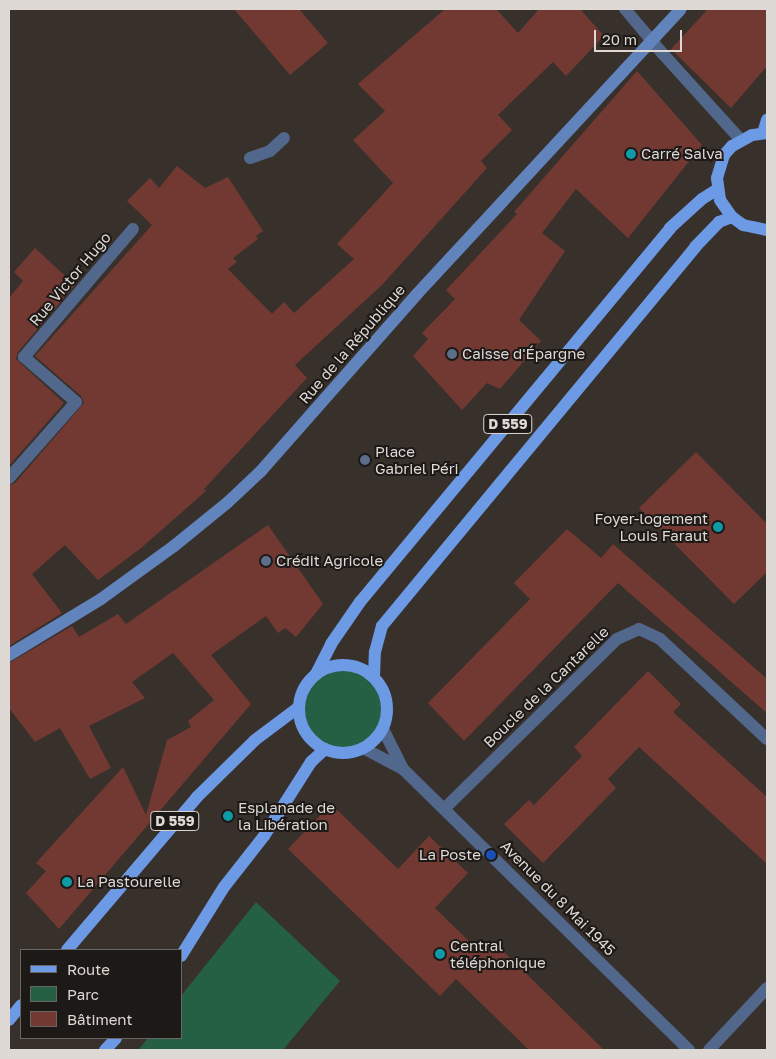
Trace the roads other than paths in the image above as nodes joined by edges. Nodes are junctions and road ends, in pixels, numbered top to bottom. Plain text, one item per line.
1 (625, 9) edge
2 (682, 9) edge
3 (652, 42) junction
4 (767, 120) edge
5 (765, 133) edge
6 (284, 138) dead end
7 (742, 140) junction
8 (250, 158) dead end
9 (718, 190) junction
10 (732, 216) junction
11 (134, 229) dead end
12 (767, 230) edge
13 (9, 478) edge
14 (9, 656) edge
15 (316, 674) junction
16 (374, 677) junction
17 (299, 707) junction
18 (383, 729) junction
19 (767, 739) edge
20 (364, 748) junction
21 (326, 749) junction
22 (403, 769) junction
23 (444, 809) junction
24 (68, 949) edge
25 (182, 954) edge
26 (767, 988) edge
27 (20, 1006) edge
28 (9, 1020) edge
29 (115, 1039) edge
30 (105, 1050) edge
31 (689, 1050) edge
32 (709, 1050) edge

1 - 3 street
2 - 3 main road, Rue de la République
3 - 7 street
3 - 14 main road, Rue de la République
4 - 5 main road
5 - 7 main road
6 - 8 street
7 - 9 main road
9 - 10 main road
9 - 15 main road, D 559
10 - 12 main road
10 - 16 main road, D 559
11 - 13 street, Rue Victor Hugo
15 - 16 main road
15 - 17 main road
16 - 18 main road
17 - 21 main road
17 - 24 main road, D 559
18 - 20 main road
18 - 22 street, Avenue du 8 Mai 1945
19 - 23 street, Boucle de la Cantarelle
20 - 21 main road
20 - 22 street, Avenue du 8 Mai 1945
21 - 25 main road
22 - 23 street, Avenue du 8 Mai 1945
23 - 31 street, Avenue du 8 Mai 1945
26 - 32 street
27 - 28 main road
29 - 30 main road

